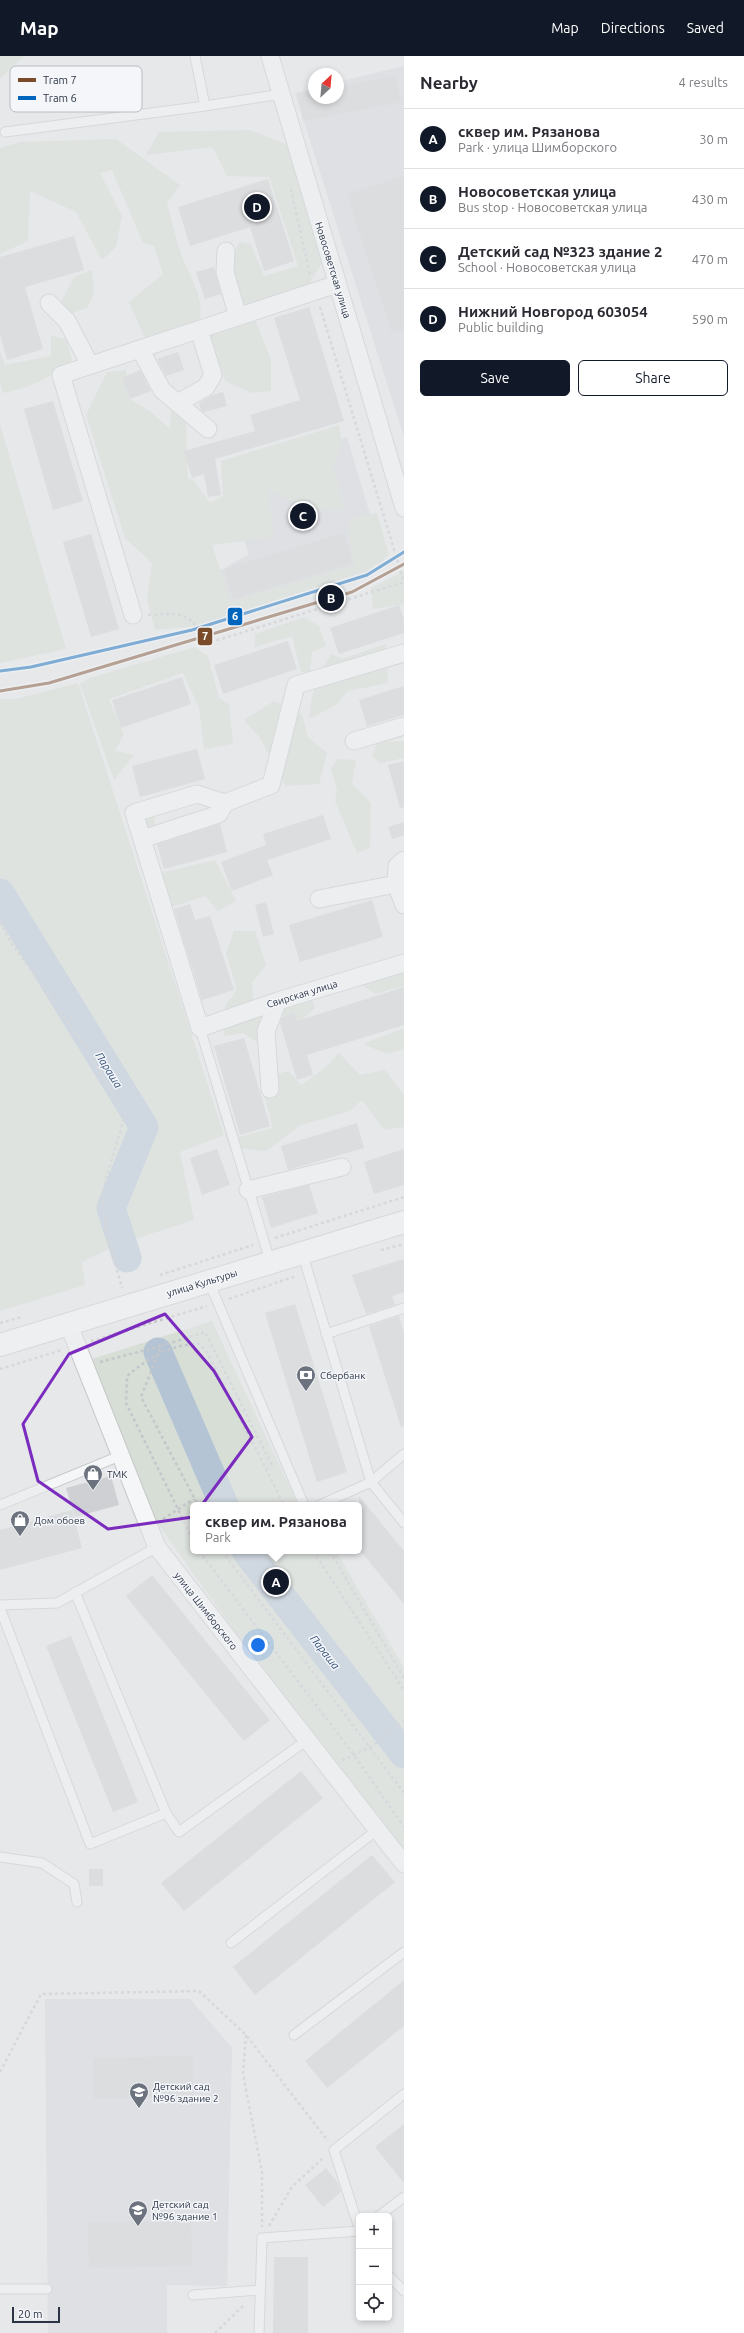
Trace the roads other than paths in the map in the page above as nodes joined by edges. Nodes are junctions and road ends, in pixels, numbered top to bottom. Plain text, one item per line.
1 (195, 56) edge
2 (270, 56) edge
3 (281, 94) junction
4 (205, 106) junction
5 (5, 132) dead end
6 (226, 251) dead end
7 (338, 284) junction
8 (49, 303) dead end
9 (238, 317) junction
10 (199, 330) junction
11 (140, 349) junction
12 (90, 365) junction
13 (178, 403) junction
14 (208, 429) dead end
15 (404, 508) edge
16 (133, 615) road end
17 (404, 652) edge
18 (404, 726) edge
19 (354, 741) dead end
20 (225, 803) junction
21 (142, 839) junction
22 (404, 860) edge
23 (396, 884) junction
24 (319, 900) dead end
25 (404, 905) edge
26 (404, 963) edge
27 (278, 1001) junction
28 (200, 1028) junction
29 (270, 1089) dead end
30 (342, 1167) dead end
31 (248, 1190) junction
32 (404, 1222) edge
33 (266, 1251) junction
34 (302, 1252) junction
35 (209, 1282) junction
36 (404, 1308) edge
37 (68, 1323) junction
38 (326, 1334) junction
39 (0, 1345) edge
40 (404, 1454) edge
41 (122, 1455) junction
42 (371, 1482) junction
43 (303, 1502) edge
44 (327, 1502) edge
45 (0, 1505) edge
46 (404, 1523) edge
47 (157, 1547) junction
48 (76, 1592) junction
49 (0, 1605) edge
50 (0, 1608) edge
51 (307, 1740) junction
52 (166, 1814) junction
53 (377, 1830) junction
54 (0, 1857) edge
55 (404, 1864) edge
56 (77, 1902) dead end
57 (231, 1943) dead end
58 (404, 1952) edge
59 (294, 2035) dead end
60 (404, 2094) edge
61 (404, 2197) edge
62 (383, 2213) edge
63 (356, 2219) edge
64 (356, 2232) edge
65 (392, 2279) edge
66 (0, 2289) edge
67 (47, 2289) dead end
68 (259, 2290) junction
69 (404, 2291) edge
70 (193, 2295) dead end
71 (259, 2333) edge

1 - 4 lane
2 - 3 street, Новосоветская улица
3 - 4 lane
3 - 7 street, Новосоветская улица
4 - 5 lane
6 - 9 street
7 - 9 street
7 - 15 street, Новосоветская улица
8 - 12 street
9 - 10 street
10 - 11 street
10 - 13 street
11 - 12 street
11 - 13 street
12 - 16 street
13 - 14 street
17 - 20 street
18 - 19 street
20 - 21 street
20 - 21 street
21 - 28 street
22 - 23 street
23 - 24 street
23 - 25 street
26 - 27 street, Свирская улица
27 - 28 street, Свирская улица
27 - 29 street
28 - 31 lane
30 - 31 street
31 - 33 lane
32 - 34 main road, улица Культуры
33 - 34 main road, улица Культуры
33 - 35 main road, улица Культуры
34 - 38 lane
35 - 37 main road, улица Культуры
35 - 43 lane
36 - 38 lane
37 - 39 main road, улица Культуры
37 - 41 street, улица Шимборского
38 - 42 lane
40 - 42 lane
41 - 45 lane
41 - 47 street, улица Шимборского
42 - 44 lane
42 - 46 lane
47 - 48 lane
47 - 51 street, улица Шимборского
48 - 49 lane
48 - 52 lane
50 - 52 lane
51 - 52 lane
51 - 53 street, улица Шимборского
53 - 55 street, улица Шимборского
53 - 57 lane
54 - 56 lane
58 - 59 lane
60 - 63 lane
61 - 62 lane
64 - 68 lane
65 - 69 lane
66 - 67 lane
68 - 70 lane
68 - 71 lane

